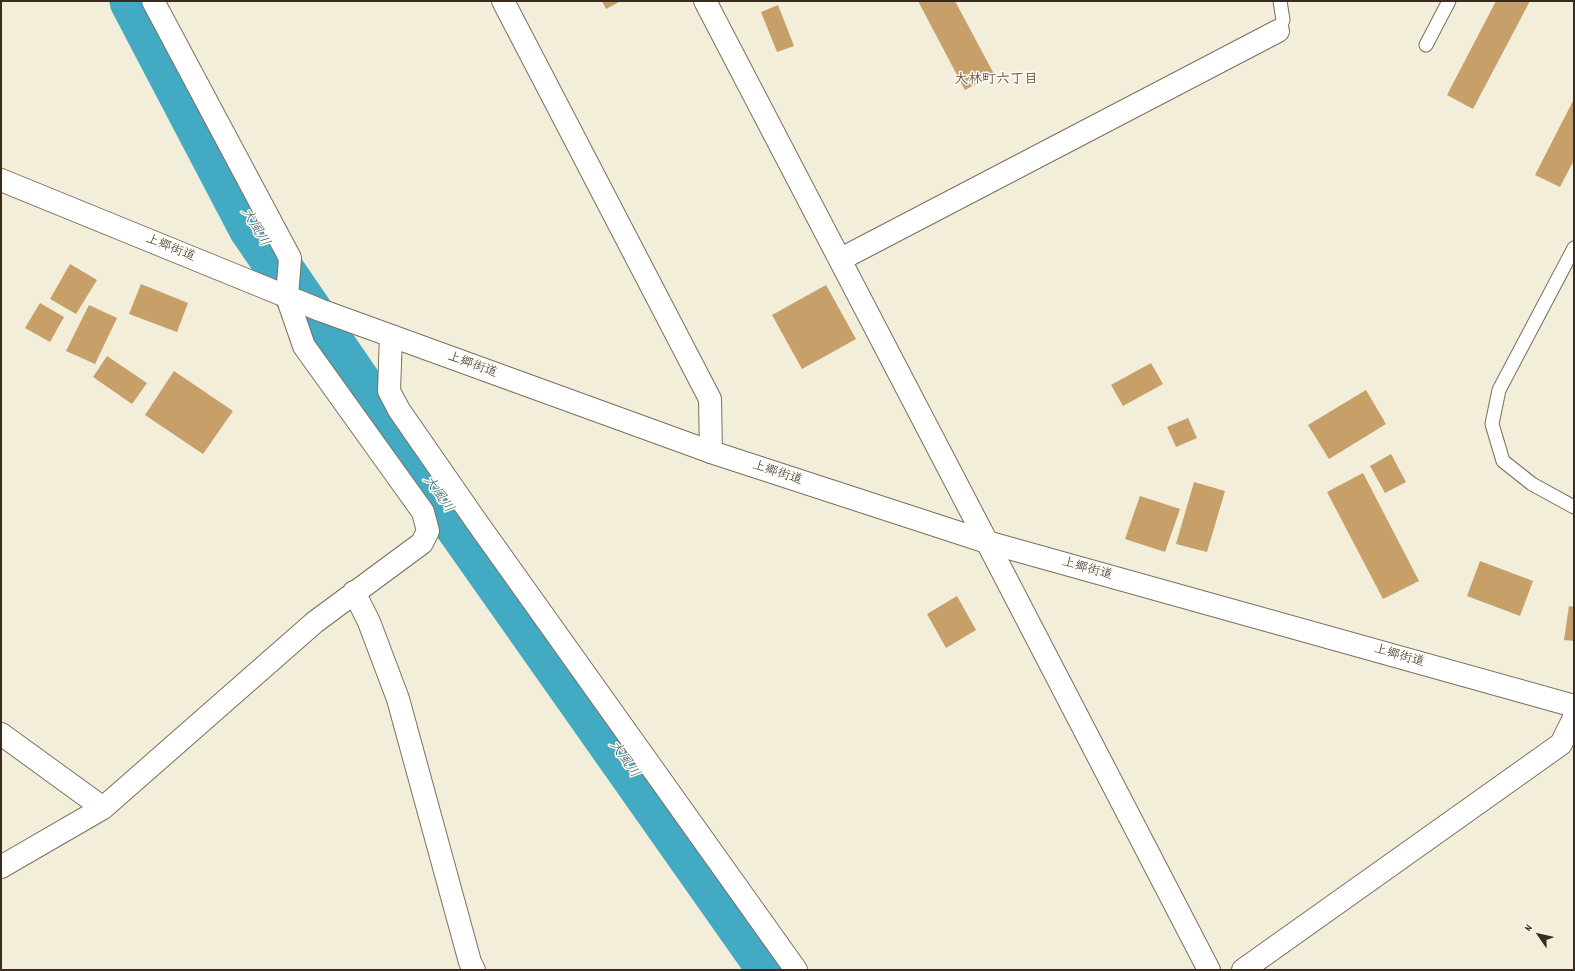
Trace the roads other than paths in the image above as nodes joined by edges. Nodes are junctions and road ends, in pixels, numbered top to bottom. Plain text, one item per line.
1 (153, 1) edge
2 (503, 1) edge
3 (705, 1) edge
4 (1280, 1) edge
5 (1449, 1) edge
6 (1278, 31) joint
7 (1426, 45) dead end
8 (2, 183) edge
9 (1574, 248) edge
10 (840, 259) junction
11 (287, 297) junction
12 (391, 336) junction
13 (711, 452) junction
14 (1574, 507) edge
15 (988, 542) junction
16 (354, 592) junction
17 (1574, 706) edge
18 (1574, 718) edge
19 (1, 734) edge
20 (104, 808) junction
21 (1, 867) edge
22 (474, 970) edge
23 (796, 970) edge
24 (1209, 970) edge
25 (1243, 970) edge

1 - 11 street
2 - 13 street
3 - 10 street
4 - 6 lane
5 - 7 lane
6 - 10 street
8 - 11 street, 上郷街道
9 - 14 lane
10 - 15 street
11 - 12 street, 上郷街道
11 - 16 street
12 - 13 street, 上郷街道
12 - 23 street
13 - 15 street, 上郷街道
15 - 17 street, 上郷街道
15 - 24 street
16 - 20 street
16 - 22 street
18 - 25 street
19 - 20 street
20 - 21 street

